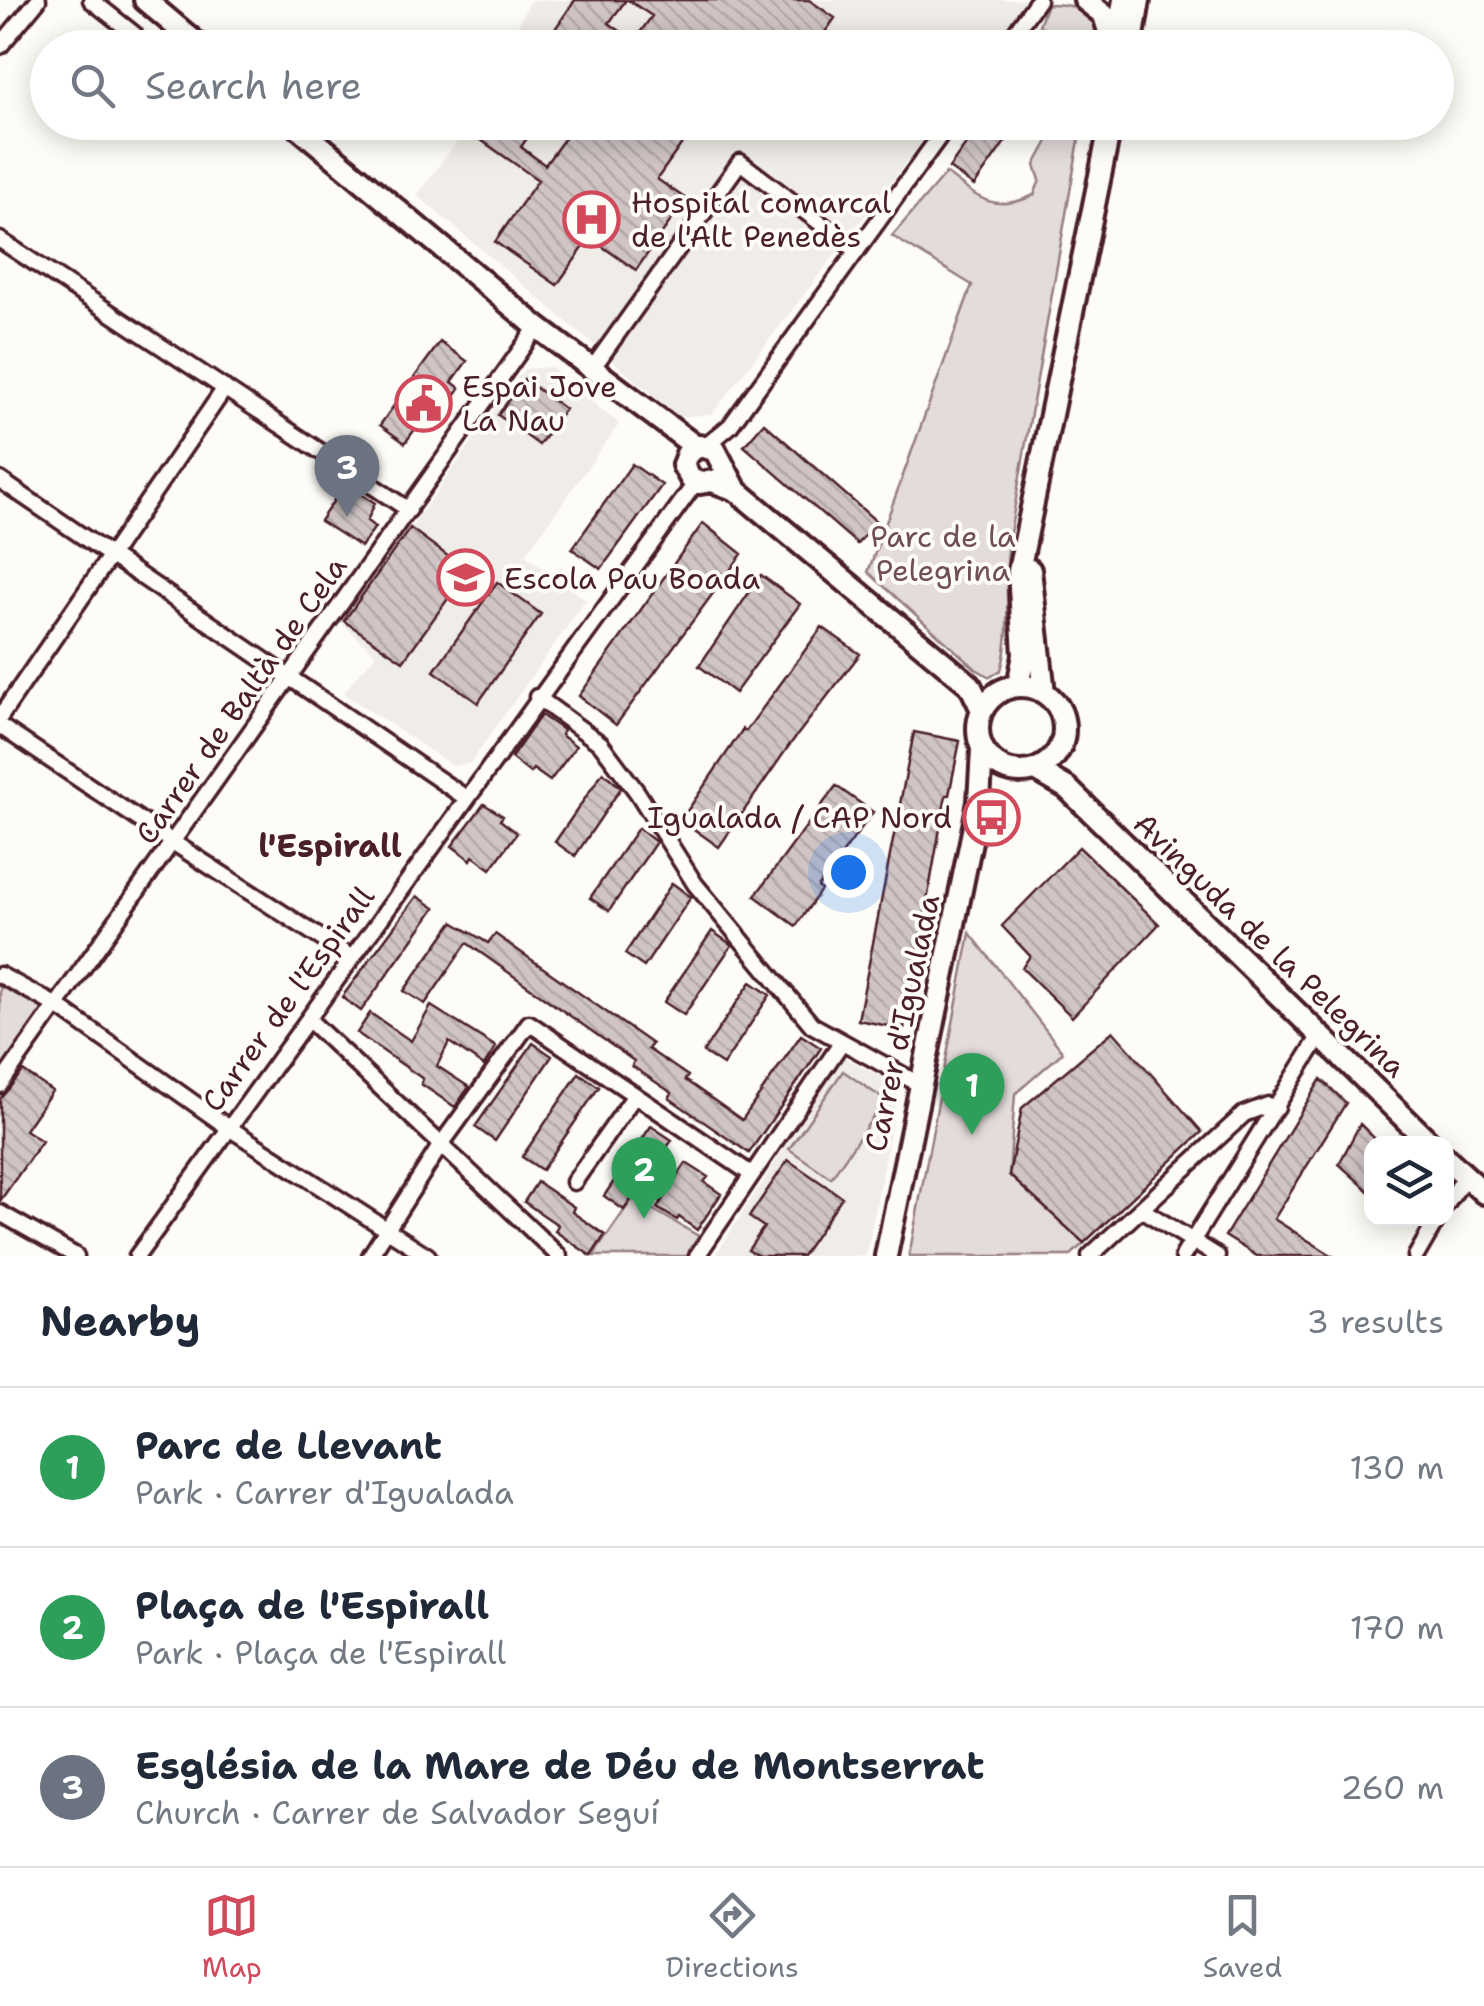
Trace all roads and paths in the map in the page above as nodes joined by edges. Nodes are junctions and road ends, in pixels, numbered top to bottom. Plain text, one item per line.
1 (38, 0) edge
2 (90, 0) edge
3 (145, 0) edge
4 (1038, 0) edge
5 (1085, 0) edge
6 (1127, 0) edge
7 (1139, 0) edge
8 (129, 30) edge
9 (181, 30) edge
10 (1017, 30) edge
11 (1114, 30) edge
12 (1126, 30) edge
13 (1128, 30) edge
14 (0, 46) edge
15 (314, 140) edge
16 (937, 140) edge
17 (1105, 140) edge
18 (0, 240) edge
19 (858, 250) junction
20 (537, 327) junction
21 (592, 369) junction
22 (225, 388) junction
23 (705, 462) junction
24 (0, 480) edge
25 (409, 510) junction
26 (1030, 528) junction
27 (112, 556) junction
28 (289, 678) junction
29 (970, 685) junction
30 (1008, 688) junction
31 (1044, 692) junction
32 (538, 698) junction
33 (982, 710) junction
34 (0, 717) edge
35 (0, 726) edge
36 (982, 750) junction
37 (1056, 754) junction
38 (1000, 768) junction
39 (1036, 770) junction
40 (1067, 788) junction
41 (466, 798) junction
42 (979, 802) junction
43 (174, 844) junction
44 (352, 958) junction
45 (0, 975) edge
46 (57, 1006) junction
47 (308, 1019) junction
48 (1319, 1037) junction
49 (842, 1042) junction
50 (919, 1084) junction
51 (0, 1085) edge
52 (635, 1094) junction
53 (1278, 1108) junction
54 (229, 1128) junction
55 (1424, 1136) edge
56 (440, 1146) junction
57 (1454, 1165) edge
58 (751, 1174) junction
59 (1466, 1176) junction
60 (574, 1182) dead end
61 (1454, 1193) edge
62 (1484, 1193) edge
63 (1141, 1209) junction
64 (0, 1213) edge
65 (1433, 1226) edge
66 (388, 1229) junction
67 (1193, 1240) junction
68 (76, 1256) edge
69 (138, 1256) edge
70 (370, 1256) edge
71 (428, 1256) edge
72 (559, 1256) edge
73 (697, 1256) edge
74 (886, 1256) edge
75 (1090, 1256) edge
76 (1184, 1256) edge
77 (1218, 1256) edge
78 (1416, 1256) edge

1 - 14 street
2 - 8 street
3 - 9 street
4 - 10 street
5 - 11 street
6 - 12 street
7 - 13 street
15 - 20 street
16 - 19 street, Carrer de l'Espirall
17 - 26 street
18 - 22 street
19 - 21 street
19 - 23 street, Carrer de l'Espirall
20 - 21 street
20 - 25 street, Carrer de Baltà de Cela
21 - 23 street
22 - 25 street
22 - 27 street
23 - 29 street
23 - 32 street, Carrer de l'Espirall
24 - 27 street
25 - 28 street, Carrer de Baltà de Cela
26 - 30 street
26 - 31 street, Avinguda de la Pelegrina
27 - 28 street
27 - 34 street
28 - 41 street
28 - 43 street, Carrer de Baltà de Cela
29 - 30 street
29 - 33 street
30 - 31 street
30 - 33 street
31 - 37 street, Avinguda de la Pelegrina
32 - 41 street, Carrer de l'Espirall
32 - 49 street
33 - 36 street
35 - 43 street
36 - 38 street
36 - 42 street, Carrer d'Igualada
37 - 39 street
37 - 40 street, Avinguda de la Pelegrina
38 - 39 street, Avinguda de la Pelegrina
38 - 42 street, Carrer d'Igualada
39 - 40 street, Avinguda de la Pelegrina
40 - 48 street, Avinguda de la Pelegrina
41 - 44 street, Carrer de l'Espirall
42 - 50 street, Carrer d'Igualada
43 - 44 street
43 - 46 street, Carrer de Baltà de Cela
44 - 47 street, Carrer de l'Espirall
45 - 46 street
46 - 51 street, Carrer de Baltà de Cela
46 - 54 street
47 - 54 street, Carrer de l'Espirall
47 - 56 street
48 - 53 street
48 - 55 street, Avinguda de la Pelegrina
49 - 50 street
49 - 58 street
50 - 74 street, Carrer d'Igualada
52 - 56 street
52 - 58 street
52 - 60 street
53 - 63 street
53 - 67 street
54 - 66 street
54 - 69 street, Carrer de l'Espirall
56 - 66 street
56 - 72 street
57 - 59 street
58 - 73 street
59 - 61 street
59 - 62 street
63 - 67 street
63 - 75 street
64 - 68 street
65 - 78 street
66 - 70 street
66 - 71 street
67 - 76 street
67 - 77 street

